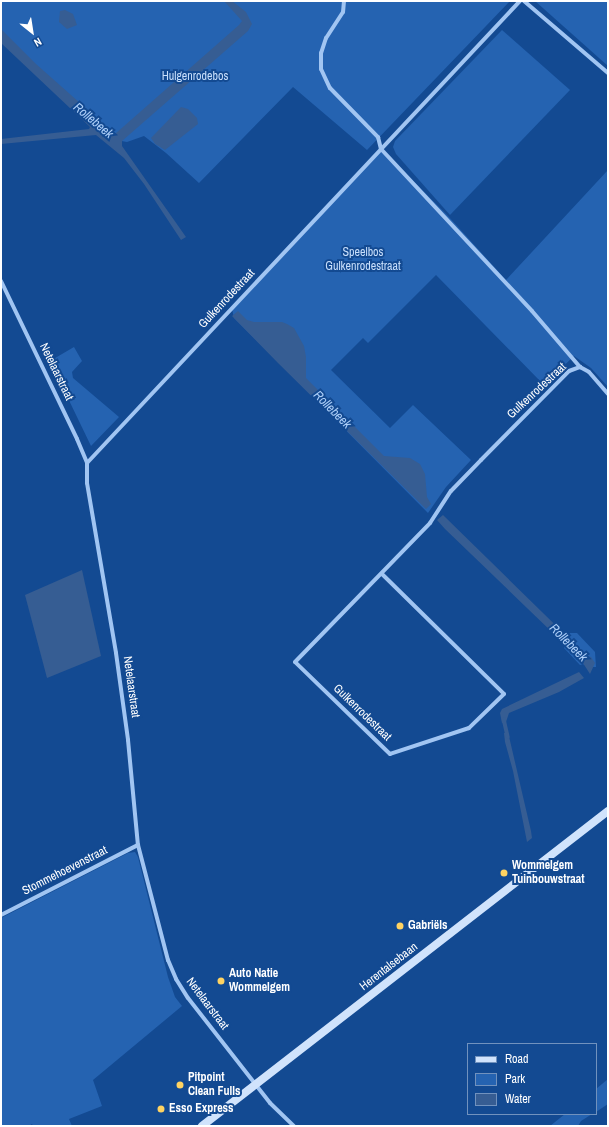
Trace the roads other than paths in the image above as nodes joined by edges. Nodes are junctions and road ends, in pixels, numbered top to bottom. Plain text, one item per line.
1 (344, 1) edge
2 (520, 1) edge
3 (524, 1) edge
4 (608, 74) edge
5 (382, 149) junction
6 (1, 281) edge
7 (580, 368) junction
8 (608, 394) edge
9 (87, 463) junction
10 (382, 574) junction
11 (608, 811) edge
12 (138, 845) junction
13 (1, 914) edge
14 (257, 1084) junction
15 (202, 1126) edge
16 (294, 1126) edge

1 - 5 street, Gulkenrodestraat
2 - 5 street
3 - 4 street
5 - 7 street, Gulkenrodestraat
5 - 9 street, Gulkenrodestraat
6 - 9 street, Netelaarstraat
7 - 8 street, Gulkenrodestraat
7 - 10 street, Gulkenrodestraat
9 - 12 street, Netelaarstraat
10 - 10 street, Gulkenrodestraat
11 - 14 main road, Herentalsebaan
12 - 13 street, Stommehoevenstraat
12 - 14 street, Netelaarstraat
14 - 15 main road, Herentalsebaan
14 - 16 street, Netelaarstraat

